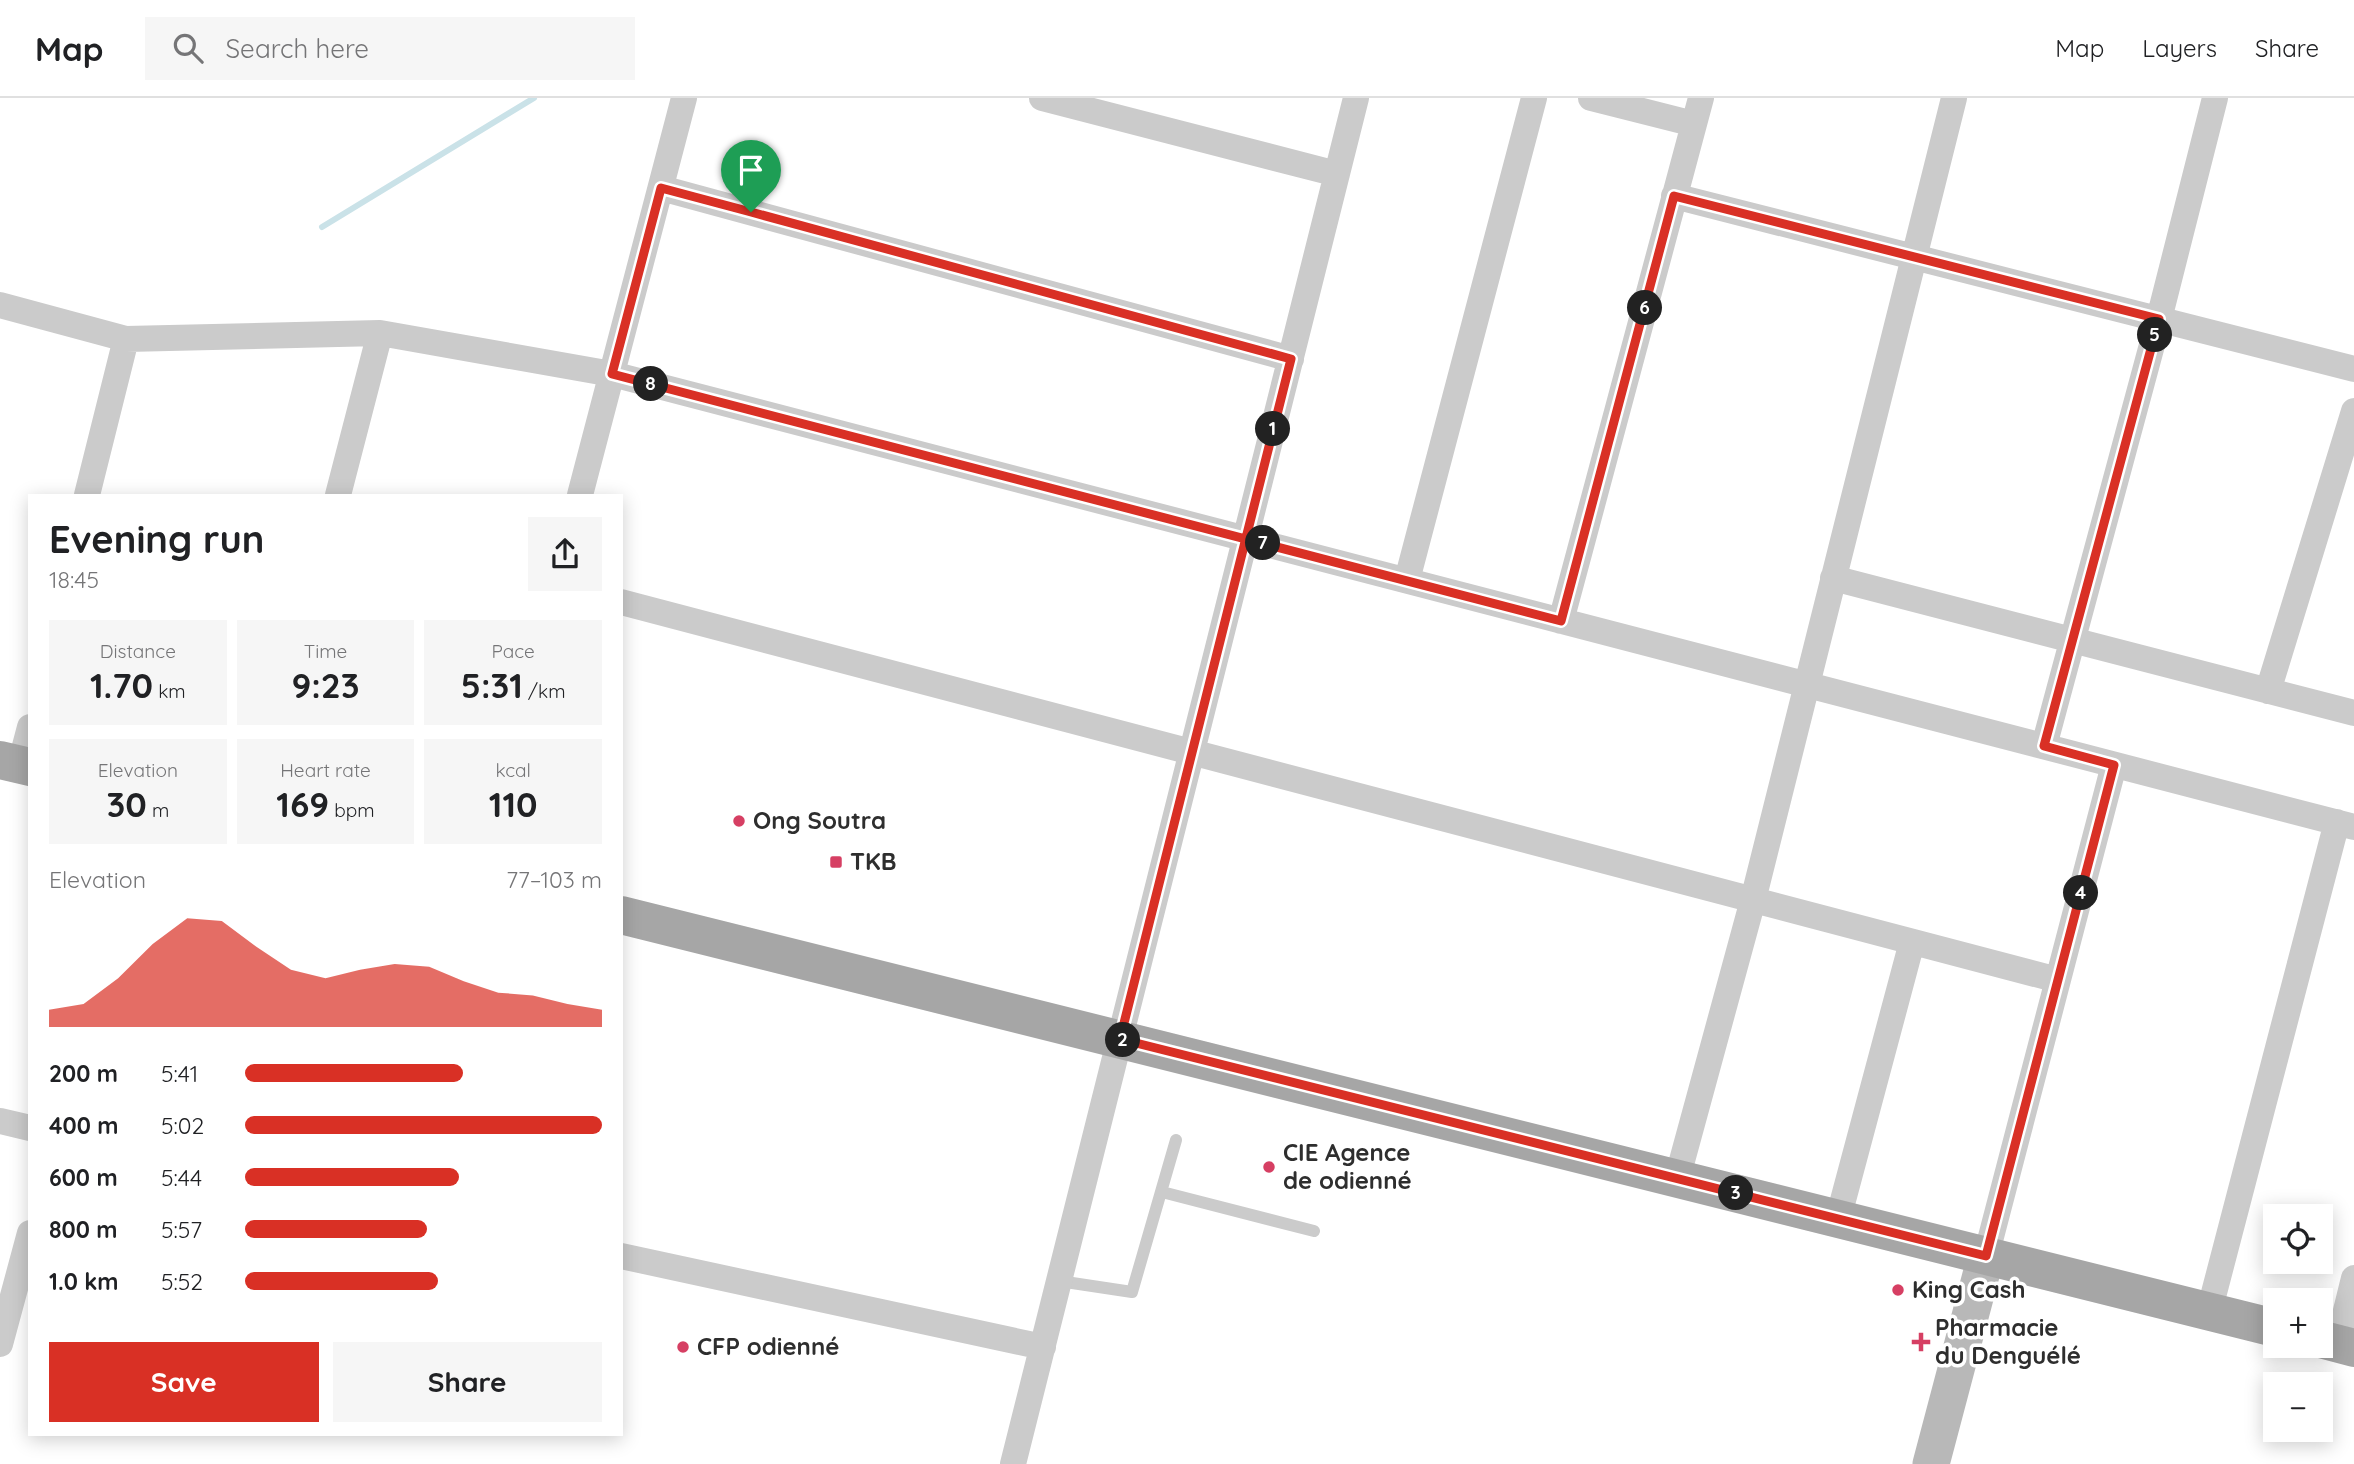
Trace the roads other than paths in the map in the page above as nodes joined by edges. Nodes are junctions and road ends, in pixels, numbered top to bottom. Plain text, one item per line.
1 (684, 98) edge
2 (1042, 98) edge
3 (1356, 98) edge
4 (1534, 98) edge
5 (1591, 98) edge
6 (1701, 98) edge
7 (1954, 98) edge
8 (2215, 98) edge
9 (1694, 124) junction
10 (1337, 174) junction
11 (661, 188) junction
12 (1674, 196) junction
13 (1915, 257) junction
14 (0, 305) edge
15 (2159, 319) junction
16 (380, 333) junction
17 (126, 339) junction
18 (1291, 359) junction
19 (2354, 369) edge
20 (612, 374) junction
21 (2354, 411) edge
22 (2347, 461) edge
23 (88, 494) edge
24 (338, 494) edge
25 (580, 494) edge
26 (1245, 538) junction
27 (1833, 578) junction
28 (1407, 580) junction
29 (623, 603) edge
30 (1561, 621) junction
31 (2073, 640) junction
32 (1807, 685) junction
33 (2269, 691) junction
34 (2354, 713) edge
35 (28, 733) edge
36 (2044, 746) junction
37 (1192, 752) junction
38 (17, 764) edge
39 (2114, 765) junction
40 (2346, 825) edge
41 (1753, 900) junction
42 (623, 915) edge
43 (1912, 942) junction
44 (2058, 980) junction
45 (1120, 1039) junction
46 (0, 1121) edge
47 (28, 1128) edge
48 (1176, 1140) dead end
49 (1677, 1178) junction
50 (1162, 1192) junction
51 (1838, 1219) junction
52 (1314, 1231) dead end
53 (28, 1240) edge
54 (623, 1256) edge
55 (1986, 1256) junction
56 (2354, 1278) edge
57 (1059, 1281) junction
58 (2210, 1312) junction
59 (2263, 1325) edge
60 (2337, 1343) edge
61 (0, 1344) edge
62 (1042, 1347) junction
63 (1013, 1464) edge
64 (1931, 1464) edge

1 - 11 street
2 - 10 street
3 - 10 street
4 - 28 street
5 - 9 street
6 - 9 street
7 - 13 street
8 - 15 street
9 - 12 street
10 - 18 street
11 - 18 street
11 - 20 street
12 - 13 street
12 - 30 street
13 - 15 street
13 - 27 street
14 - 17 street
15 - 19 street
15 - 31 street
16 - 17 street
16 - 20 street
16 - 24 street
17 - 23 street
18 - 26 street
20 - 25 street
20 - 26 street
21 - 22 street
22 - 33 street
26 - 28 street
26 - 37 street
27 - 31 street
27 - 32 street
28 - 30 street
29 - 37 street
30 - 32 street
31 - 33 street
31 - 36 street
32 - 36 street
32 - 41 street
33 - 34 street
35 - 38 street
36 - 39 street
37 - 41 street
37 - 45 street
39 - 40 street
39 - 44 street
40 - 58 street
41 - 43 street
41 - 49 street
42 - 45 main road
43 - 44 street
43 - 51 street
44 - 55 street
45 - 49 main road
45 - 57 street
46 - 47 street
48 - 50 lane
49 - 51 main road
50 - 52 lane
50 - 57 lane
51 - 55 main road
53 - 61 street
54 - 62 street
55 - 58 main road
55 - 64 street
56 - 60 street
57 - 62 street
58 - 59 main road
62 - 63 street

